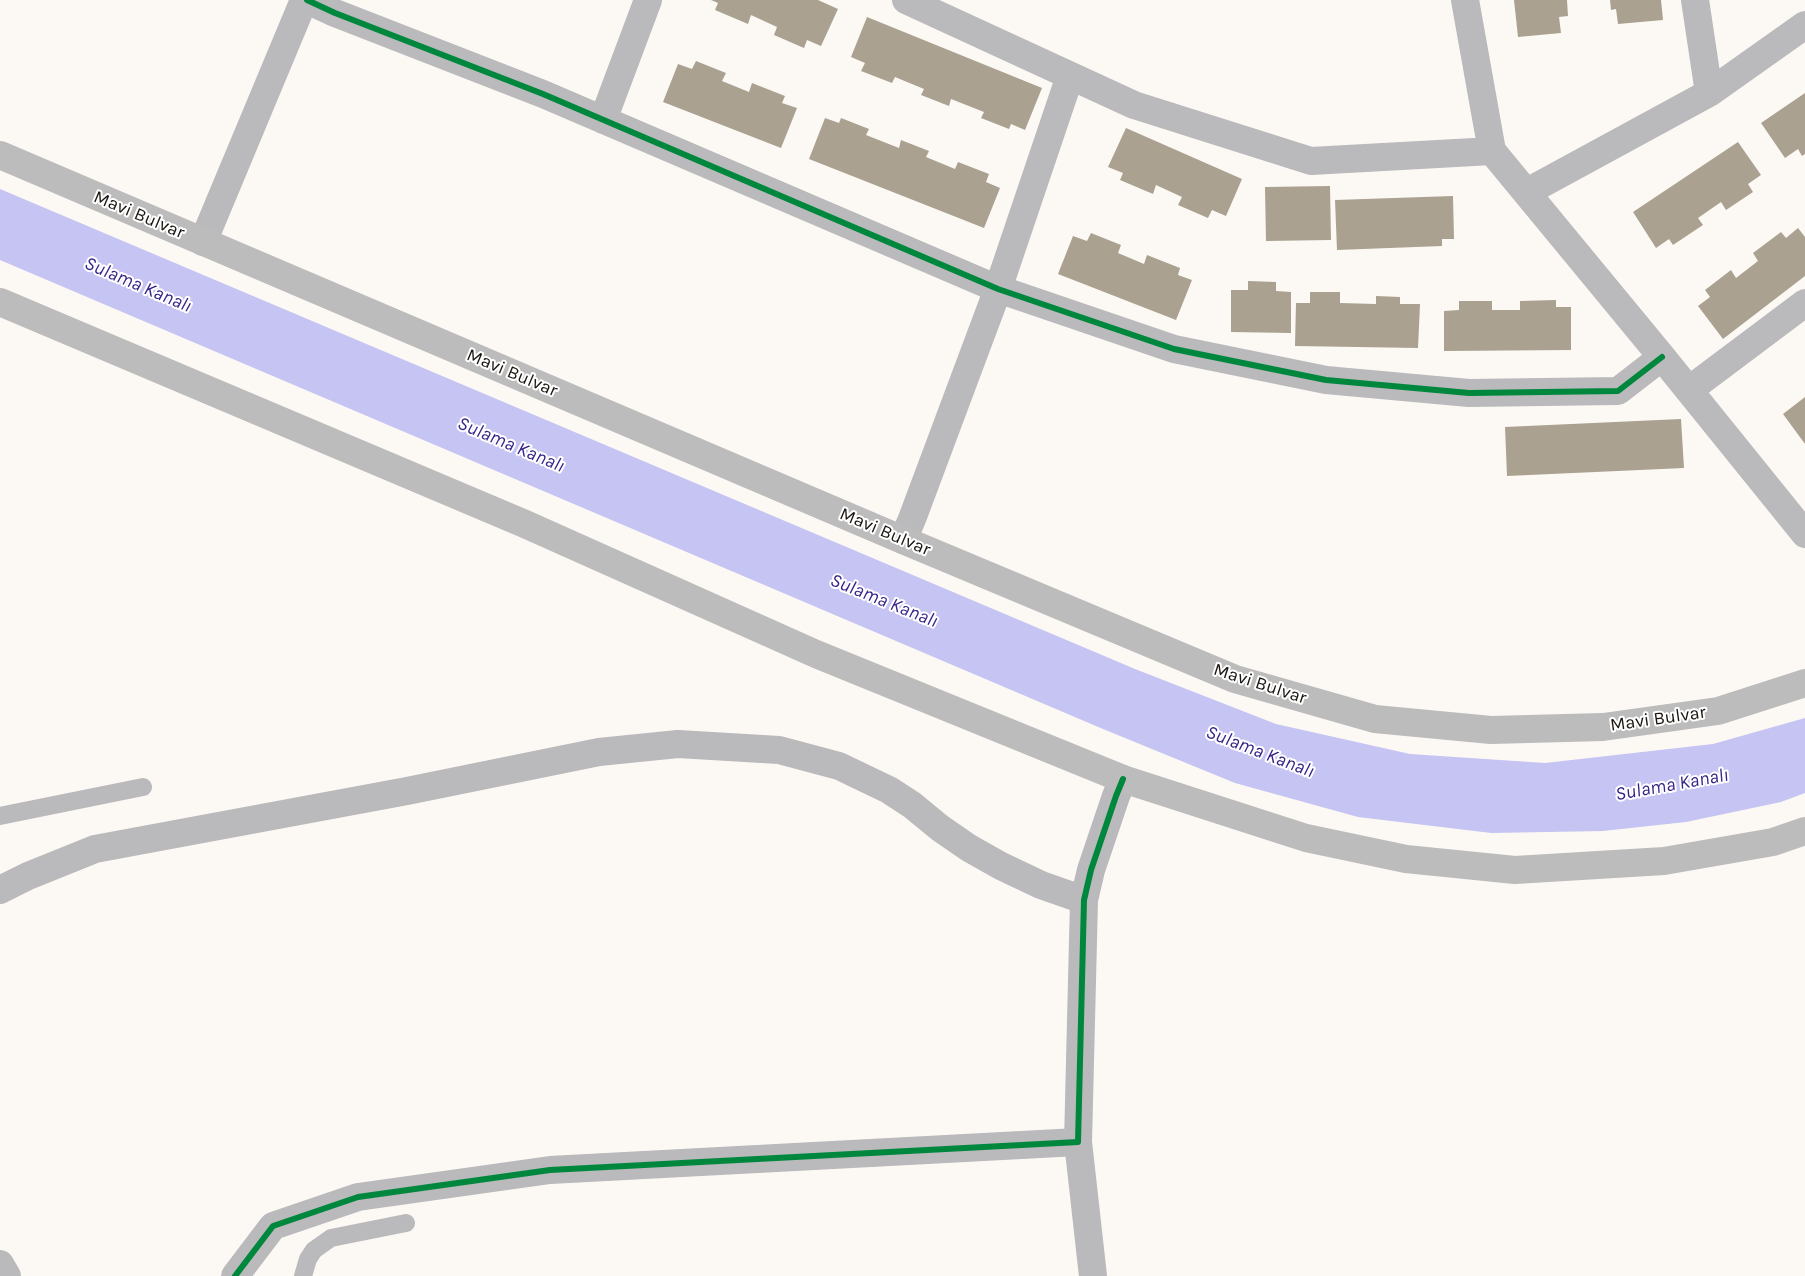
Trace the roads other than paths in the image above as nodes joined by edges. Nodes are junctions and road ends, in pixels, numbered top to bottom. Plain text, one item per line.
1 (306, 0) edge
2 (648, 0) edge
3 (906, 0) edge
4 (1465, 0) edge
5 (1695, 0) edge
6 (1805, 25) edge
7 (1070, 76) junction
8 (1709, 93) junction
9 (603, 120) junction
10 (1492, 151) junction
11 (0, 155) edge
12 (1527, 192) junction
13 (203, 242) junction
14 (998, 289) junction
15 (0, 302) edge
16 (1805, 303) edge
17 (1662, 357) junction
18 (1689, 390) junction
19 (1805, 534) edge
20 (903, 540) junction
21 (1805, 683) edge
22 (1123, 779) junction
23 (143, 786) dead end
24 (0, 816) edge
25 (1805, 831) edge
26 (0, 890) edge
27 (1084, 900) junction
28 (1078, 1142) junction
29 (406, 1223) dead end
30 (0, 1264) edge
31 (7, 1276) edge
32 (235, 1276) edge
33 (303, 1276) edge
34 (1094, 1276) edge

1 - 9 street
1 - 13 street
2 - 9 street
3 - 7 street
4 - 10 street
5 - 8 street
6 - 8 street
7 - 10 street
7 - 14 street
8 - 12 street
9 - 14 street
10 - 12 street
11 - 13 main road, Mavi Bulvar
12 - 17 street
13 - 20 main road, Mavi Bulvar
14 - 17 street
14 - 20 street
15 - 22 main road
16 - 18 street
17 - 18 street
18 - 19 street
20 - 21 main road, Mavi Bulvar
22 - 25 main road
22 - 27 street
23 - 24 lane
26 - 27 street
27 - 28 street
28 - 32 street
28 - 34 street
29 - 33 lane
30 - 31 street

